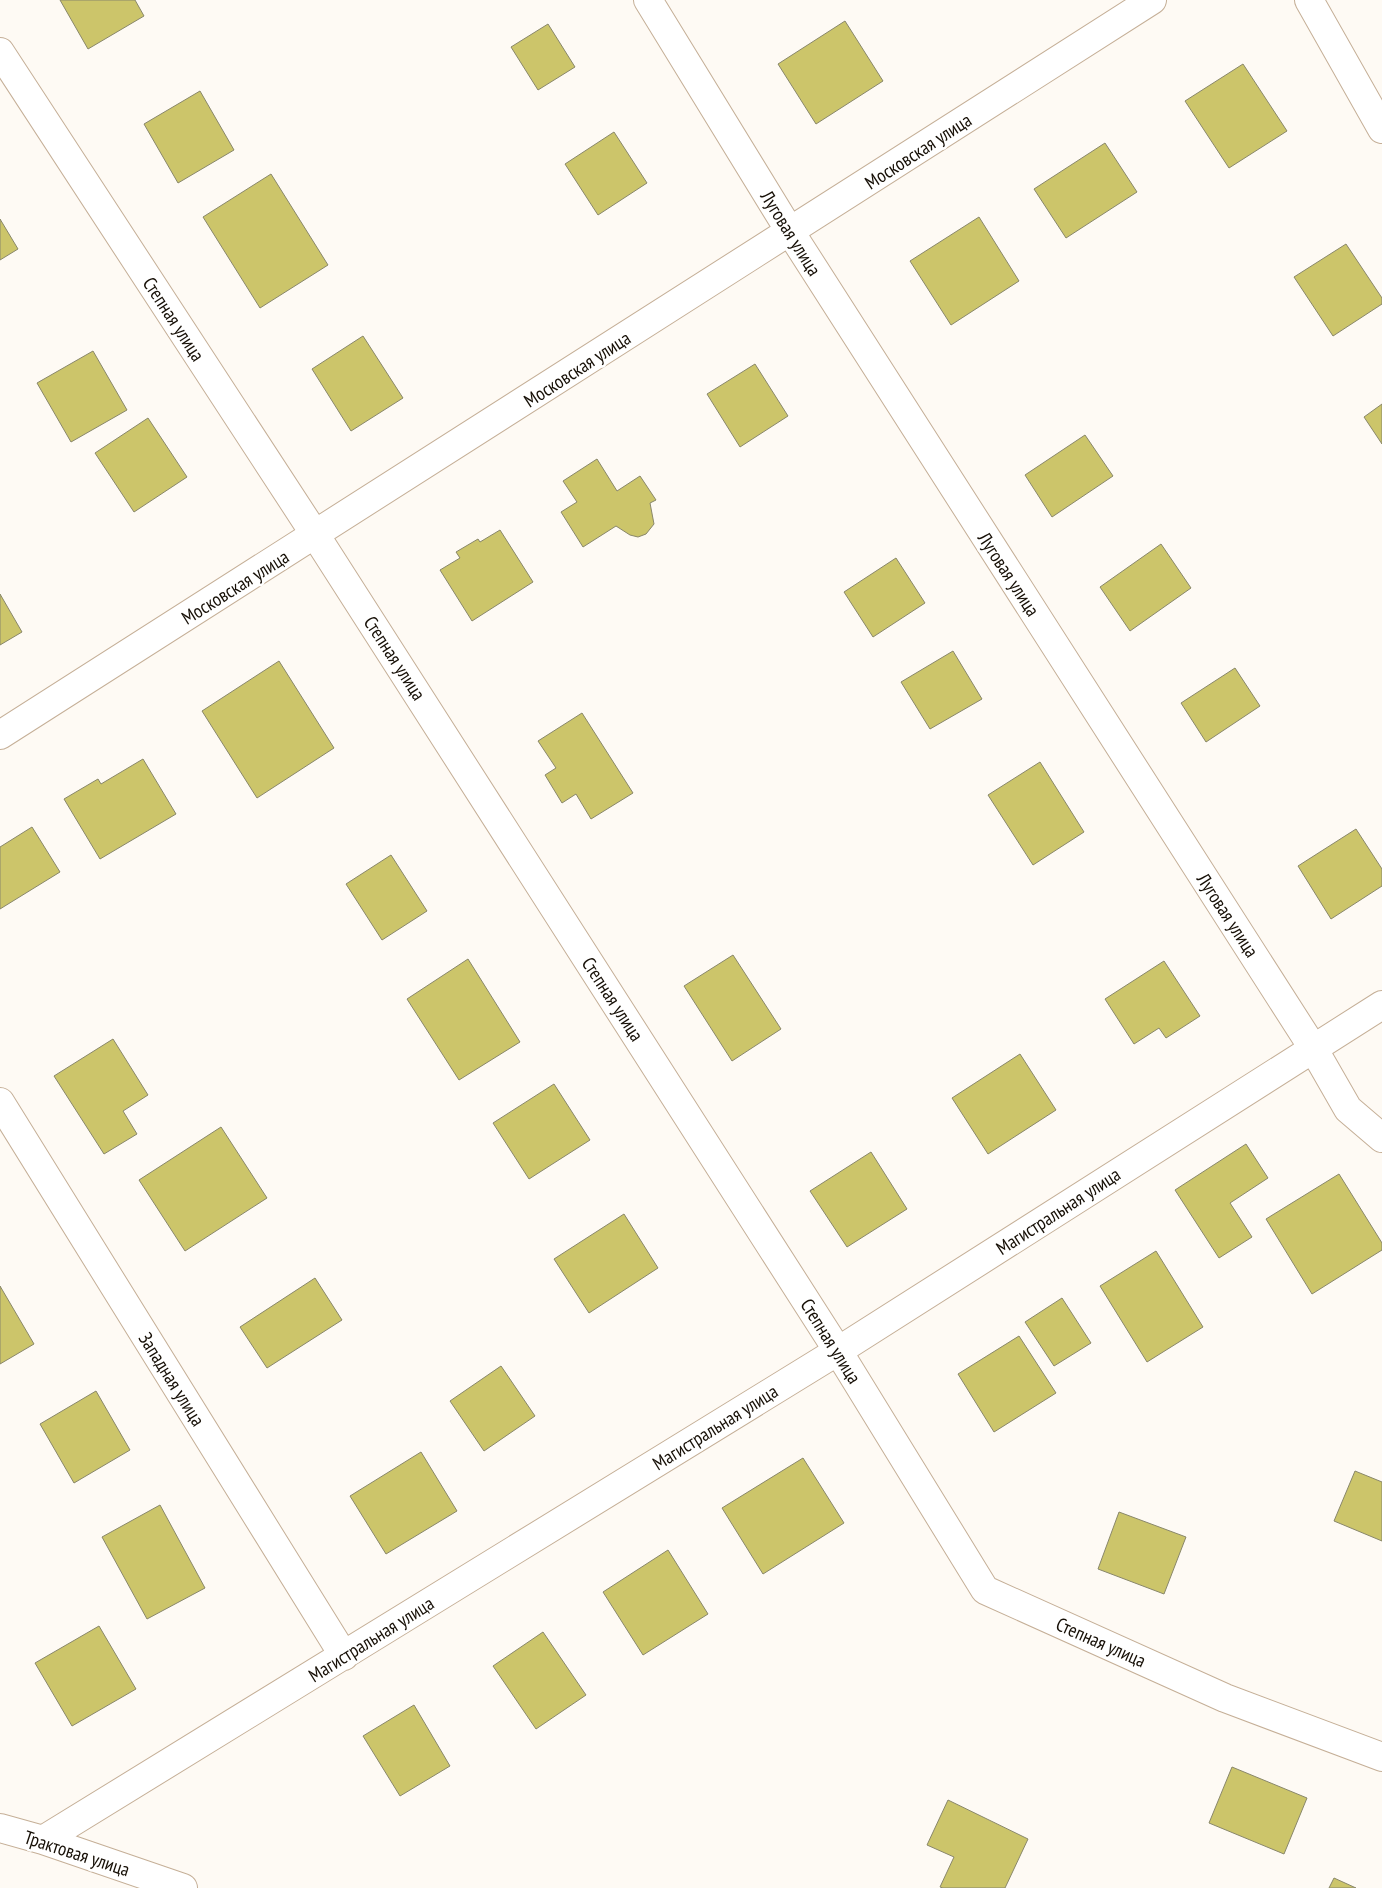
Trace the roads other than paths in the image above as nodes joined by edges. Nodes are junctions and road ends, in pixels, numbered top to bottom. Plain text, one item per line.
1 (648, 0) edge
2 (1152, 0) edge
3 (1309, 0) edge
4 (0, 52) edge
5 (1382, 129) edge
6 (791, 233) junction
7 (316, 536) junction
8 (0, 735) edge
9 (1382, 1004) edge
10 (1313, 1048) junction
11 (0, 1102) edge
12 (1382, 1138) edge
13 (838, 1351) junction
14 (344, 1656) junction
15 (1382, 1757) edge
16 (0, 1828) edge
17 (43, 1840) junction
18 (183, 1888) edge

1 - 6 street, Луговая улица
2 - 6 street, Московская улица
3 - 5 street
4 - 7 street, Степная улица
6 - 7 street, Московская улица
6 - 10 street, Луговая улица
7 - 8 street, Московская улица
7 - 13 street, Степная улица
9 - 10 street, Магистральная улица
10 - 12 street, Луговая улица
10 - 13 street, Магистральная улица
11 - 14 street, Западная улица
13 - 14 street, Магистральная улица
13 - 15 street, Степная улица
14 - 17 street, Магистральная улица
16 - 17 street, Трактовая улица
17 - 18 street, Трактовая улица

